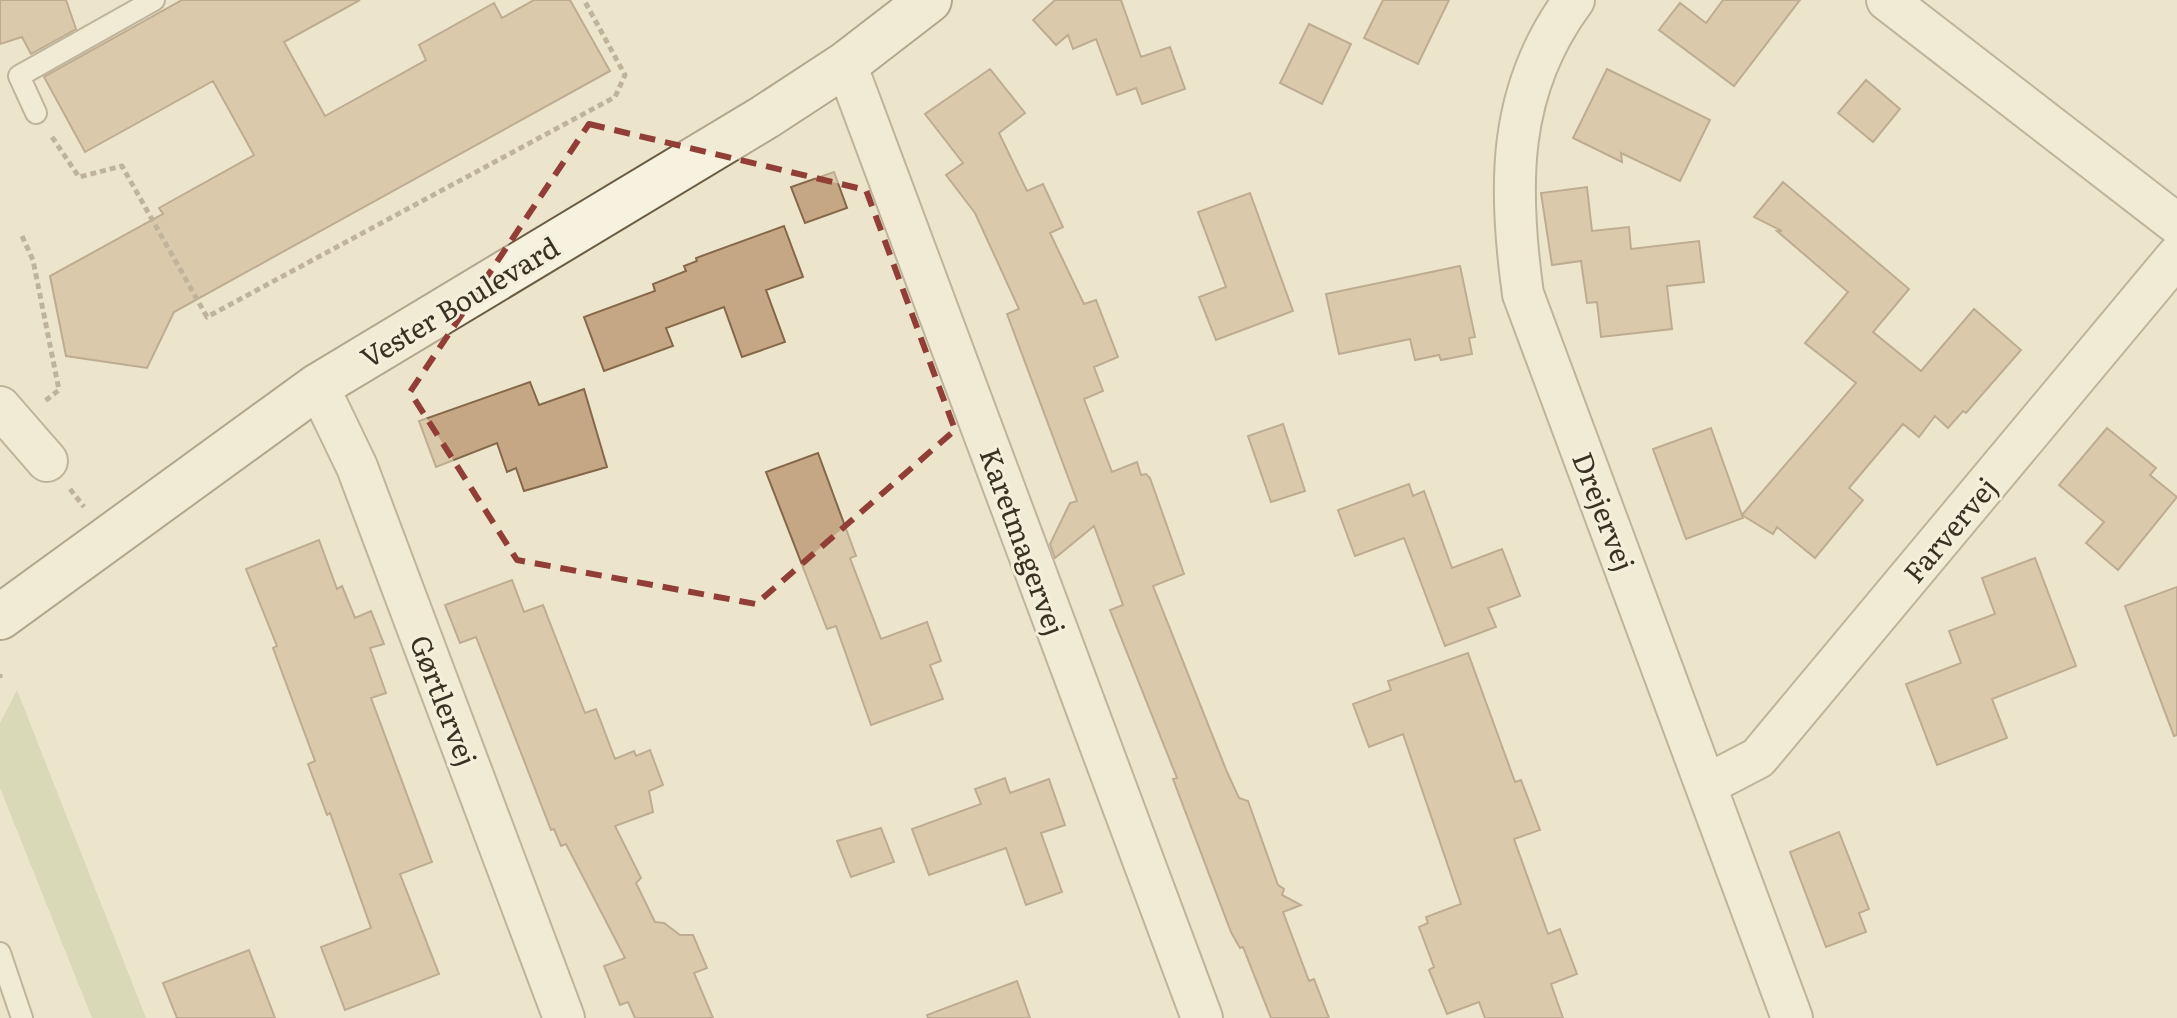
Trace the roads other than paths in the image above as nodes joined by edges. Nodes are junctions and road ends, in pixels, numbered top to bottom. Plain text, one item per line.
1 (154, 0) edge
2 (929, 0) edge
3 (1574, 0) edge
4 (1887, 0) edge
5 (846, 64) junction
6 (36, 113) road end
7 (2177, 224) edge
8 (2177, 256) edge
9 (318, 386) junction
10 (8, 416) edge
11 (47, 461) road end
12 (0, 617) edge
13 (1708, 784) junction
14 (0, 953) edge
15 (22, 1018) edge
16 (564, 1018) edge
17 (1202, 1018) edge
18 (1792, 1018) edge

1 - 6 lane
2 - 5 main road, Vester Boulevard
3 - 13 street, Drejervej
4 - 7 street
5 - 9 main road, Vester Boulevard
5 - 17 street, Karetmagervej
8 - 13 street, Farvervej
9 - 12 main road, Vester Boulevard
9 - 16 street, Gørtlervej
10 - 11 street
13 - 18 street, Drejervej
14 - 15 lane

